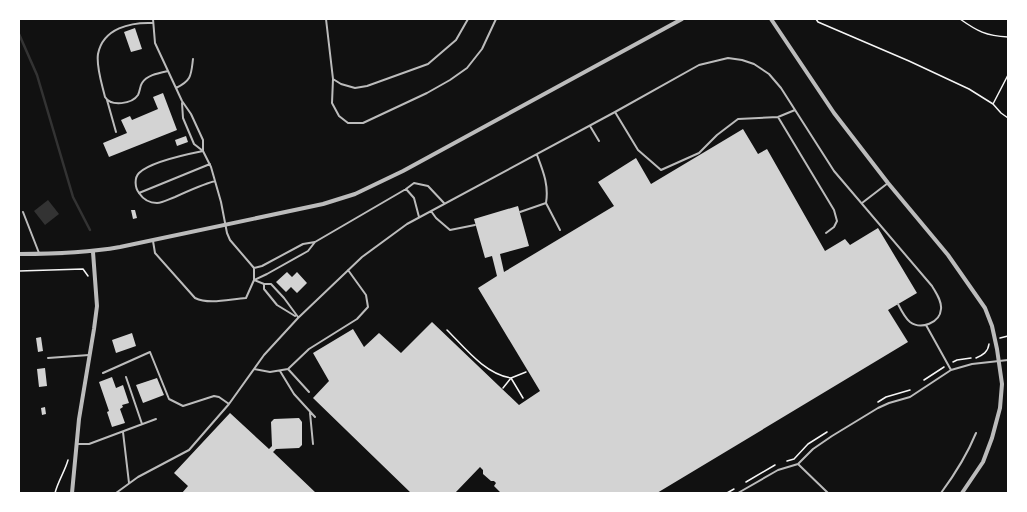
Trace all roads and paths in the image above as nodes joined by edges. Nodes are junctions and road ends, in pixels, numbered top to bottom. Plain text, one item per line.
1 (153, 19) edge
2 (326, 19) edge
3 (468, 19) edge
4 (496, 19) edge
5 (682, 19) edge
6 (771, 19) edge
7 (816, 19) edge
8 (960, 19) edge
9 (153, 23) junction
10 (1008, 36) edge
11 (193, 59) dead end
12 (168, 71) junction
13 (1008, 75) edge
14 (333, 78) junction
15 (176, 88) junction
16 (107, 100) junction
17 (182, 101) junction
18 (993, 104) junction
19 (795, 110) junction
20 (615, 112) junction
21 (778, 117) junction
22 (1008, 118) edge
23 (590, 126) junction
24 (116, 132) dead end
25 (599, 141) dead end
26 (203, 151) junction
27 (537, 155) junction
28 (210, 164) junction
29 (215, 181) junction
30 (888, 183) junction
31 (406, 189) junction
32 (139, 193) junction
33 (444, 203) junction
34 (546, 203) junction
35 (862, 204) junction
36 (431, 210) junction
37 (23, 212) dead end
38 (520, 212) dead end
39 (419, 217) junction
40 (475, 224) dead end
41 (226, 225) junction
42 (560, 230) dead end
43 (826, 233) dead end
44 (153, 241) junction
45 (315, 242) junction
46 (93, 252) junction
47 (19, 254) edge
48 (39, 254) junction
49 (254, 268) junction
50 (348, 270) junction
51 (254, 280) junction
52 (264, 284) junction
53 (898, 304) dead end
54 (298, 318) junction
55 (926, 325) junction
56 (447, 330) dead end
57 (90, 356) junction
58 (48, 358) dead end
59 (1008, 360) edge
60 (999, 361) junction
61 (254, 369) junction
62 (288, 369) junction
63 (951, 370) junction
64 (280, 371) junction
65 (526, 372) dead end
66 (103, 373) dead end
67 (126, 377) dead end
68 (511, 378) junction
69 (503, 388) dead end
70 (309, 392) dead end
71 (523, 398) dead end
72 (229, 404) junction
73 (310, 411) junction
74 (315, 417) dead end
75 (156, 419) dead end
76 (142, 424) junction
77 (123, 432) junction
78 (976, 433) dead end
79 (77, 444) junction
80 (312, 444) dead end
81 (798, 464) junction
82 (129, 483) junction
83 (72, 493) edge
84 (116, 493) edge
85 (738, 493) edge
86 (828, 493) edge
87 (941, 493) edge
88 (962, 493) edge

1 - 9 lane
2 - 14 lane
3 - 14 lane
4 - 14 lane
5 - 41 street
6 - 30 street
7 - 18 path
8 - 10 path
9 - 12 lane
9 - 16 lane
11 - 15 lane
12 - 15 lane
12 - 16 lane
13 - 18 path
15 - 17 lane
16 - 24 lane
17 - 26 lane
17 - 26 lane
18 - 22 path
19 - 20 lane
19 - 21 lane
19 - 35 lane
20 - 21 lane
20 - 23 lane
21 - 43 lane
23 - 25 lane
23 - 27 lane
26 - 28 lane
26 - 32 lane
27 - 33 lane
27 - 34 lane
28 - 29 lane
28 - 32 lane
29 - 32 lane
29 - 41 lane
30 - 35 lane
30 - 60 street
31 - 33 lane
31 - 39 lane
31 - 45 lane
33 - 36 lane
34 - 38 lane
34 - 42 lane
35 - 55 lane
36 - 39 lane
36 - 40 lane
37 - 48 lane
39 - 50 lane
41 - 44 street
41 - 49 lane
44 - 46 street
44 - 51 lane
45 - 49 lane
45 - 51 lane
46 - 48 street
46 - 57 street
47 - 48 street
49 - 51 lane
50 - 54 lane
50 - 62 lane
51 - 52 lane
52 - 54 lane
52 - 54 lane
53 - 55 lane
54 - 61 lane
55 - 63 lane
56 - 68 path
57 - 58 lane
57 - 79 street
59 - 60 lane
60 - 63 lane
60 - 88 street
61 - 64 lane
61 - 72 lane
62 - 64 lane
62 - 70 lane
63 - 81 lane
64 - 73 lane
65 - 68 path
66 - 72 lane
67 - 76 lane
68 - 69 path
68 - 71 path
72 - 82 lane
73 - 74 lane
73 - 80 lane
75 - 76 lane
76 - 77 lane
77 - 79 lane
77 - 82 lane
78 - 87 lane
79 - 83 street
81 - 85 lane
81 - 86 lane
82 - 84 lane

